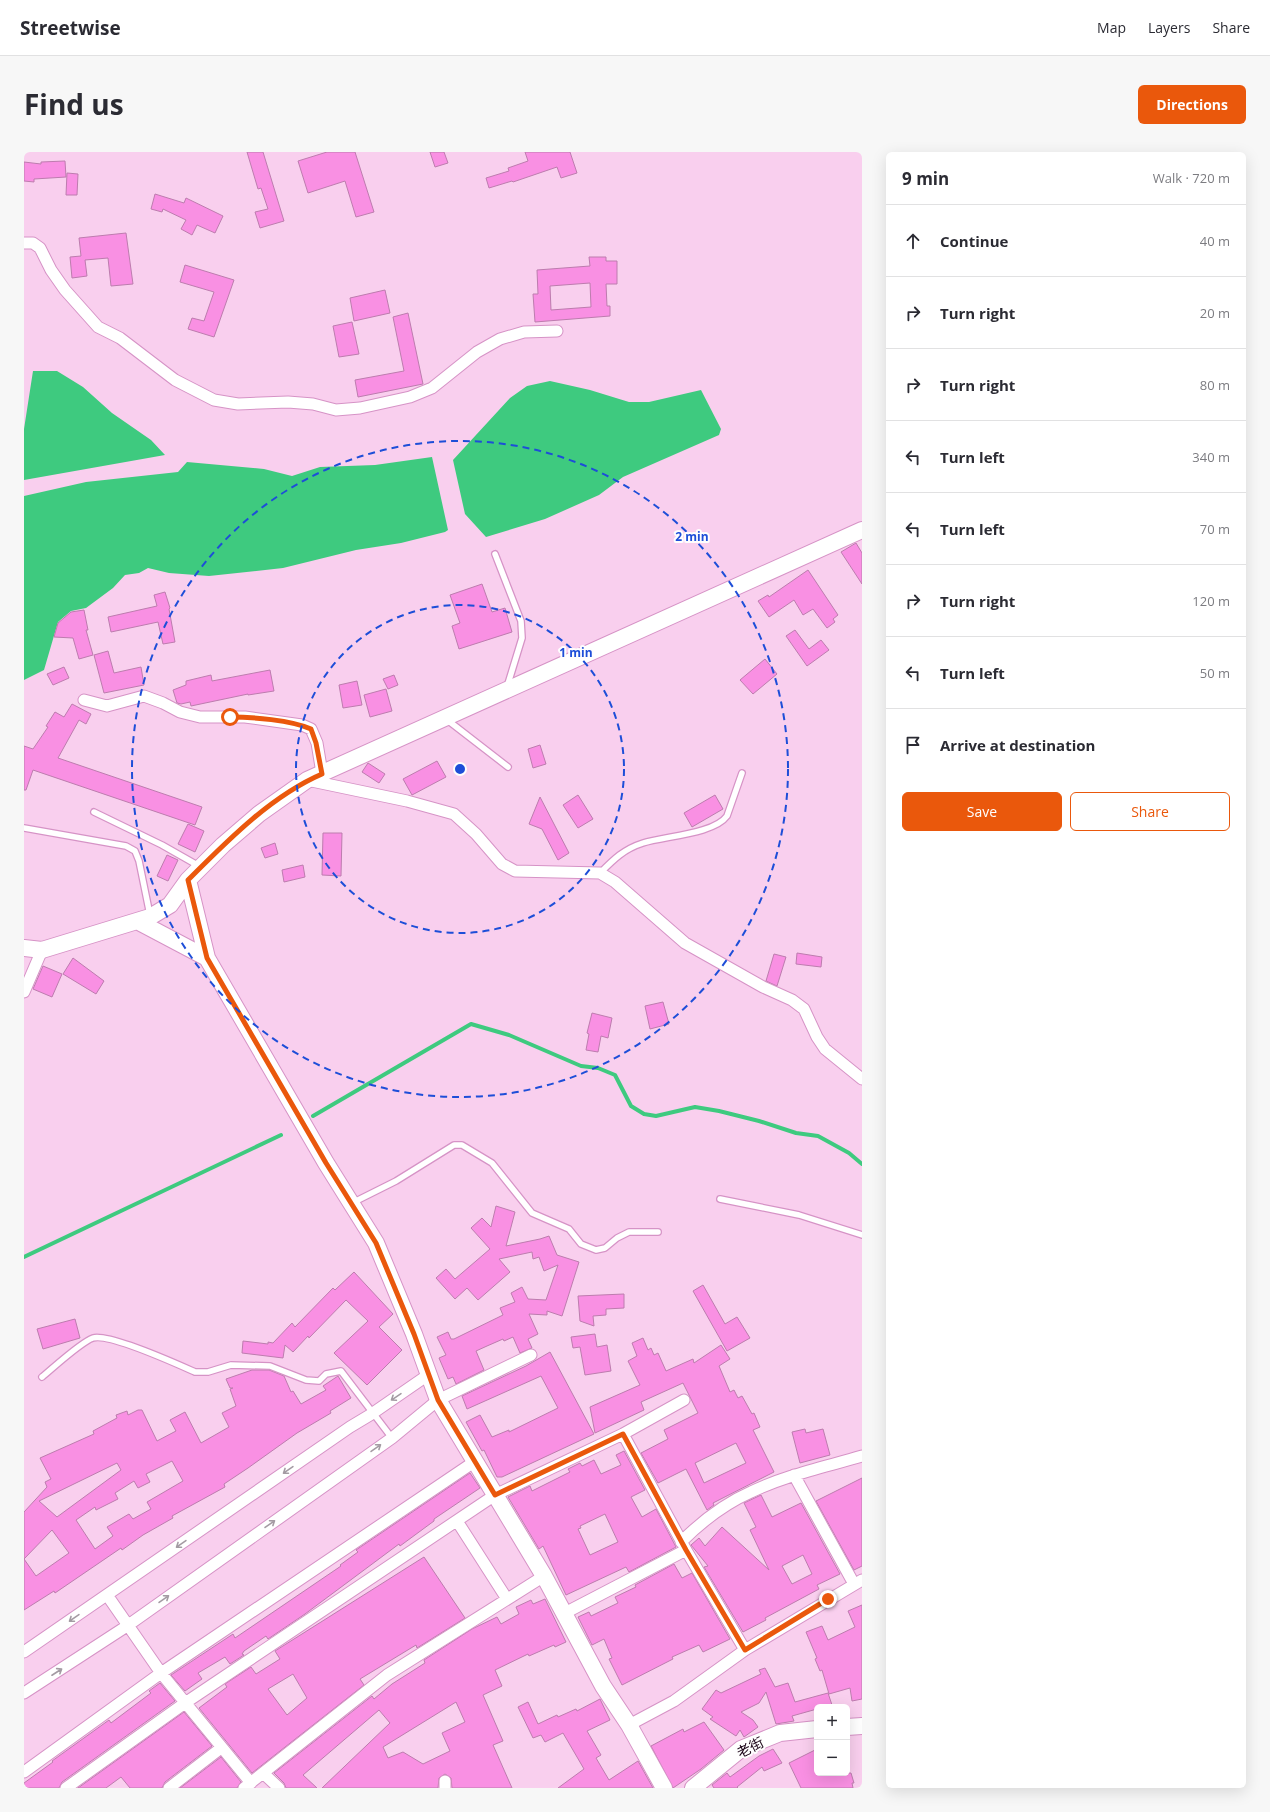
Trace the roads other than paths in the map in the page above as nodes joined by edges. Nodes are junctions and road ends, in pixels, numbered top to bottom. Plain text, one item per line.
1 (24, 243) edge
2 (557, 331) dead end
3 (862, 530) edge
4 (495, 554) dead end
5 (506, 691) junction
6 (84, 700) dead end
7 (445, 718) junction
8 (508, 767) dead end
9 (742, 773) dead end
10 (322, 774) junction
11 (307, 780) junction
12 (94, 812) dead end
13 (24, 828) edge
14 (201, 867) junction
15 (600, 873) junction
16 (188, 880) junction
17 (143, 919) junction
18 (24, 948) edge
19 (42, 950) junction
20 (207, 958) junction
21 (24, 992) edge
22 (862, 1079) edge
23 (720, 1199) dead end
24 (352, 1204) junction
25 (658, 1232) dead end
26 (862, 1235) edge
27 (531, 1355) dead end
28 (428, 1375) junction
29 (42, 1377) dead end
30 (438, 1400) junction
31 (684, 1400) dead end
32 (373, 1413) junction
33 (623, 1434) junction
34 (392, 1438) junction
35 (862, 1456) edge
36 (474, 1462) junction
37 (794, 1475) junction
38 (495, 1495) junction
39 (457, 1521) junction
40 (684, 1546) junction
41 (544, 1576) junction
42 (858, 1582) edge
43 (107, 1595) junction
44 (507, 1599) junction
45 (563, 1614) junction
46 (127, 1626) junction
47 (745, 1650) junction
48 (24, 1652) edge
49 (161, 1672) junction
50 (24, 1693) edge
51 (185, 1703) junction
52 (629, 1725) junction
53 (862, 1726) edge
54 (850, 1727) edge
55 (814, 1729) edge
56 (221, 1748) junction
57 (24, 1772) edge
58 (263, 1773) junction
59 (247, 1785) edge
60 (66, 1788) edge
61 (169, 1788) edge
62 (279, 1788) edge
63 (664, 1788) edge
64 (693, 1788) edge

1 - 2 street
3 - 5 main road
4 - 5 lane
5 - 7 main road
6 - 10 street
7 - 8 lane
7 - 10 main road
9 - 15 lane
10 - 11 main road
11 - 14 main road
11 - 15 street
12 - 14 lane
13 - 17 lane
14 - 16 main road
15 - 22 street
16 - 17 main road
16 - 20 main road
17 - 19 main road
17 - 20 main road
18 - 19 main road
19 - 21 street
20 - 24 main road
23 - 26 lane
24 - 25 lane
24 - 28 main road
27 - 30 street
28 - 30 main road
28 -> 32 street
29 - 32 lane
30 - 34 street
30 - 36 main road
31 - 33 street
32 - 34 lane
32 -> 43 street
33 - 38 street
33 - 40 street
46 -> 34 street
35 - 37 street
36 - 38 main road
36 - 49 street
37 - 40 street
37 - 42 street
38 - 39 street
38 - 41 main road
39 - 44 street
39 - 51 street
40 - 45 street
40 - 47 street
41 - 44 street
41 - 45 main road
42 - 47 street
43 - 46 street
43 -> 48 street
44 - 58 street
45 - 52 main road
46 - 49 street
50 -> 46 street
47 - 52 street
49 - 51 street
49 - 57 street
51 - 56 street
51 - 60 street
52 - 63 main road
53 - 54 main road
55 - 64 main road, 老街
56 - 59 street
56 - 61 street
58 - 59 street
58 - 62 street

